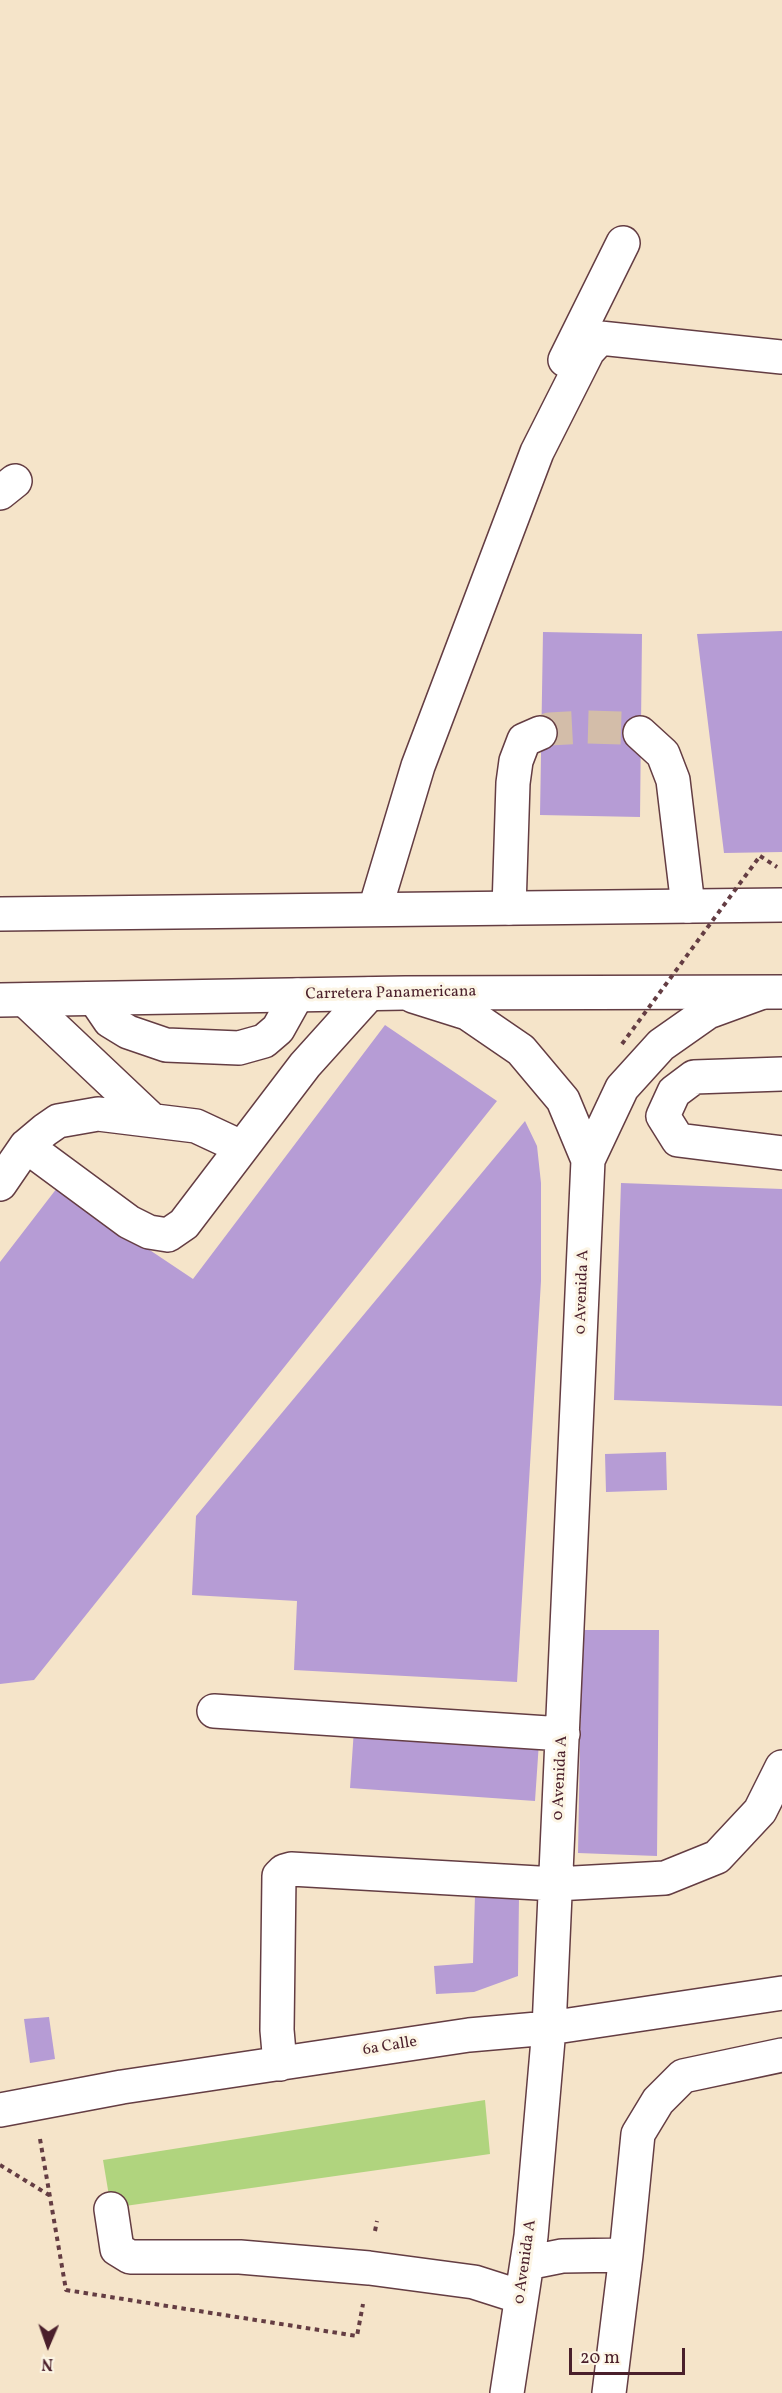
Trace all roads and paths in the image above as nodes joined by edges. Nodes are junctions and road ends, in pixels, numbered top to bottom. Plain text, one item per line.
1 (623, 243) dead end
2 (782, 357) edge
3 (540, 733) tunnel mouth
4 (640, 733) tunnel mouth
5 (782, 870) edge
6 (782, 905) edge
7 (688, 906) junction
8 (509, 908) junction
9 (364, 909) junction
10 (0, 914) edge
11 (772, 992) edge
12 (405, 993) junction
13 (369, 994) junction
14 (297, 995) junction
15 (95, 999) junction
16 (9, 1005) edge
17 (622, 1044) dead end
18 (782, 1074) edge
19 (152, 1120) junction
20 (26, 1146) junction
21 (241, 1148) junction
22 (782, 1153) edge
23 (588, 1160) junction
24 (0, 1184) edge
25 (214, 1711) dead end
26 (563, 1734) junction
27 (782, 1767) edge
28 (556, 1884) junction
29 (782, 1993) edge
30 (549, 2028) junction
31 (782, 2055) edge
32 (280, 2064) junction
33 (0, 2110) edge
34 (38, 2130) dead end
35 (0, 2165) edge
36 (49, 2196) junction
37 (111, 2209) dead end
38 (626, 2255) junction
39 (527, 2264) junction
40 (521, 2297) junction
41 (357, 2336) dead end
42 (507, 2393) edge
43 (609, 2393) edge

1 - 9 main road
2 - 9 main road
3 - 8 main road
4 - 7 main road
5 - 17 path, bridge
6 - 7 main road
7 - 8 main road
8 - 9 main road
9 - 10 main road
11 - 12 main road, Carretera Panamericana
11 - 23 main road, 0 Avenida A
12 - 13 main road, Carretera Panamericana
12 - 23 main road, 0 Avenida A
13 - 14 main road, Carretera Panamericana
13 - 21 main road
14 - 15 main road, Carretera Panamericana
14 - 15 main road
15 - 16 main road, Carretera Panamericana
16 - 19 main road
18 - 22 main road
19 - 20 main road
19 - 21 main road
20 - 21 main road
20 - 24 main road
23 - 26 main road, 0 Avenida A
25 - 26 main road
26 - 28 main road, 0 Avenida A
27 - 28 main road
28 - 30 main road, 0 Avenida A
28 - 32 main road
29 - 30 main road, 6a Calle
30 - 32 main road, 6a Calle
30 - 39 main road, 0 Avenida A
31 - 38 main road
32 - 33 main road, 6a Calle
34 - 36 path
35 - 36 path
36 - 41 path
37 - 40 main road
38 - 39 main road
38 - 43 main road
39 - 40 main road, 0 Avenida A
40 - 42 main road, 0 Avenida A

